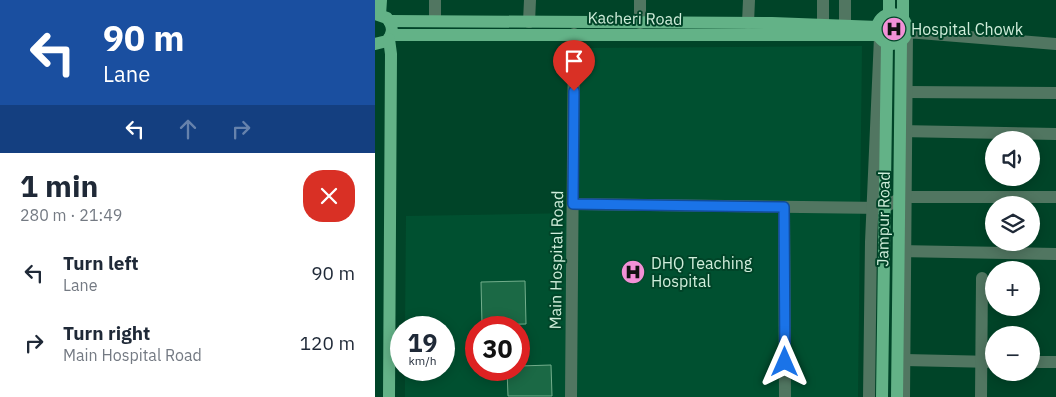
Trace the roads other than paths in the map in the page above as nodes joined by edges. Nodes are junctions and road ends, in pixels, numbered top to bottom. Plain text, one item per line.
1 (381, 0) edge
2 (435, 0) edge
3 (530, 0) edge
4 (640, 0) edge
5 (749, 0) edge
6 (823, 0) edge
7 (845, 0) edge
8 (889, 0) edge
9 (903, 0) edge
10 (889, 15) junction
11 (382, 17) edge
12 (903, 19) junction
13 (435, 21) junction
14 (529, 22) junction
15 (640, 23) junction
16 (748, 23) junction
17 (823, 26) junction
18 (845, 26) junction
19 (574, 34) junction
20 (881, 35) junction
21 (390, 37) junction
22 (904, 37) junction
23 (375, 44) edge
24 (1056, 44) edge
25 (907, 92) junction
26 (1056, 93) edge
27 (903, 132) junction
28 (1056, 134) edge
29 (1056, 197) edge
30 (903, 198) junction
31 (573, 204) junction
32 (784, 207) junction
33 (878, 208) junction
34 (902, 251) junction
35 (1056, 254) edge
36 (982, 278) dead end
37 (985, 328) edge
38 (905, 360) junction
39 (985, 362) edge
40 (1040, 362) edge
41 (1056, 362) edge
42 (985, 374) edge
43 (389, 397) edge
44 (571, 397) edge
45 (785, 397) edge
46 (869, 397) edge
47 (882, 397) edge
48 (897, 397) edge
49 (904, 397) edge
50 (981, 397) edge

1 - 11 main road
2 - 13 street
3 - 14 street
4 - 15 street
5 - 16 street
6 - 17 street
7 - 18 street
8 - 10 main road
9 - 12 main road
10 - 12 main road
10 - 20 main road
11 - 13 main road, Kacheri Road
11 - 21 main road
12 - 22 main road
13 - 14 main road, Kacheri Road
14 - 15 main road, Kacheri Road
15 - 16 main road, Kacheri Road
16 - 17 main road, Kacheri Road
17 - 18 main road, Kacheri Road
18 - 20 main road, Kacheri Road
19 - 20 main road, Kacheri Road
19 - 21 main road, Kacheri Road
19 - 31 street, Main Hospital Road
20 - 22 main road
20 - 33 main road, Jampur Road
21 - 23 main road, Kacheri Road
21 - 43 main road
22 - 24 street
22 - 25 street
22 - 27 main road, Jampur Road
25 - 26 street
25 - 27 street
27 - 28 street
27 - 30 main road, Jampur Road
29 - 30 street
30 - 33 street
30 - 34 main road, Jampur Road
31 - 32 street
31 - 44 street, Main Hospital Road
32 - 33 street
32 - 45 street
33 - 46 street
33 - 47 main road, Jampur Road
34 - 35 street
34 - 38 street
34 - 48 main road, Jampur Road
36 - 37 street
38 - 39 street
38 - 49 street
40 - 41 street
42 - 50 street

